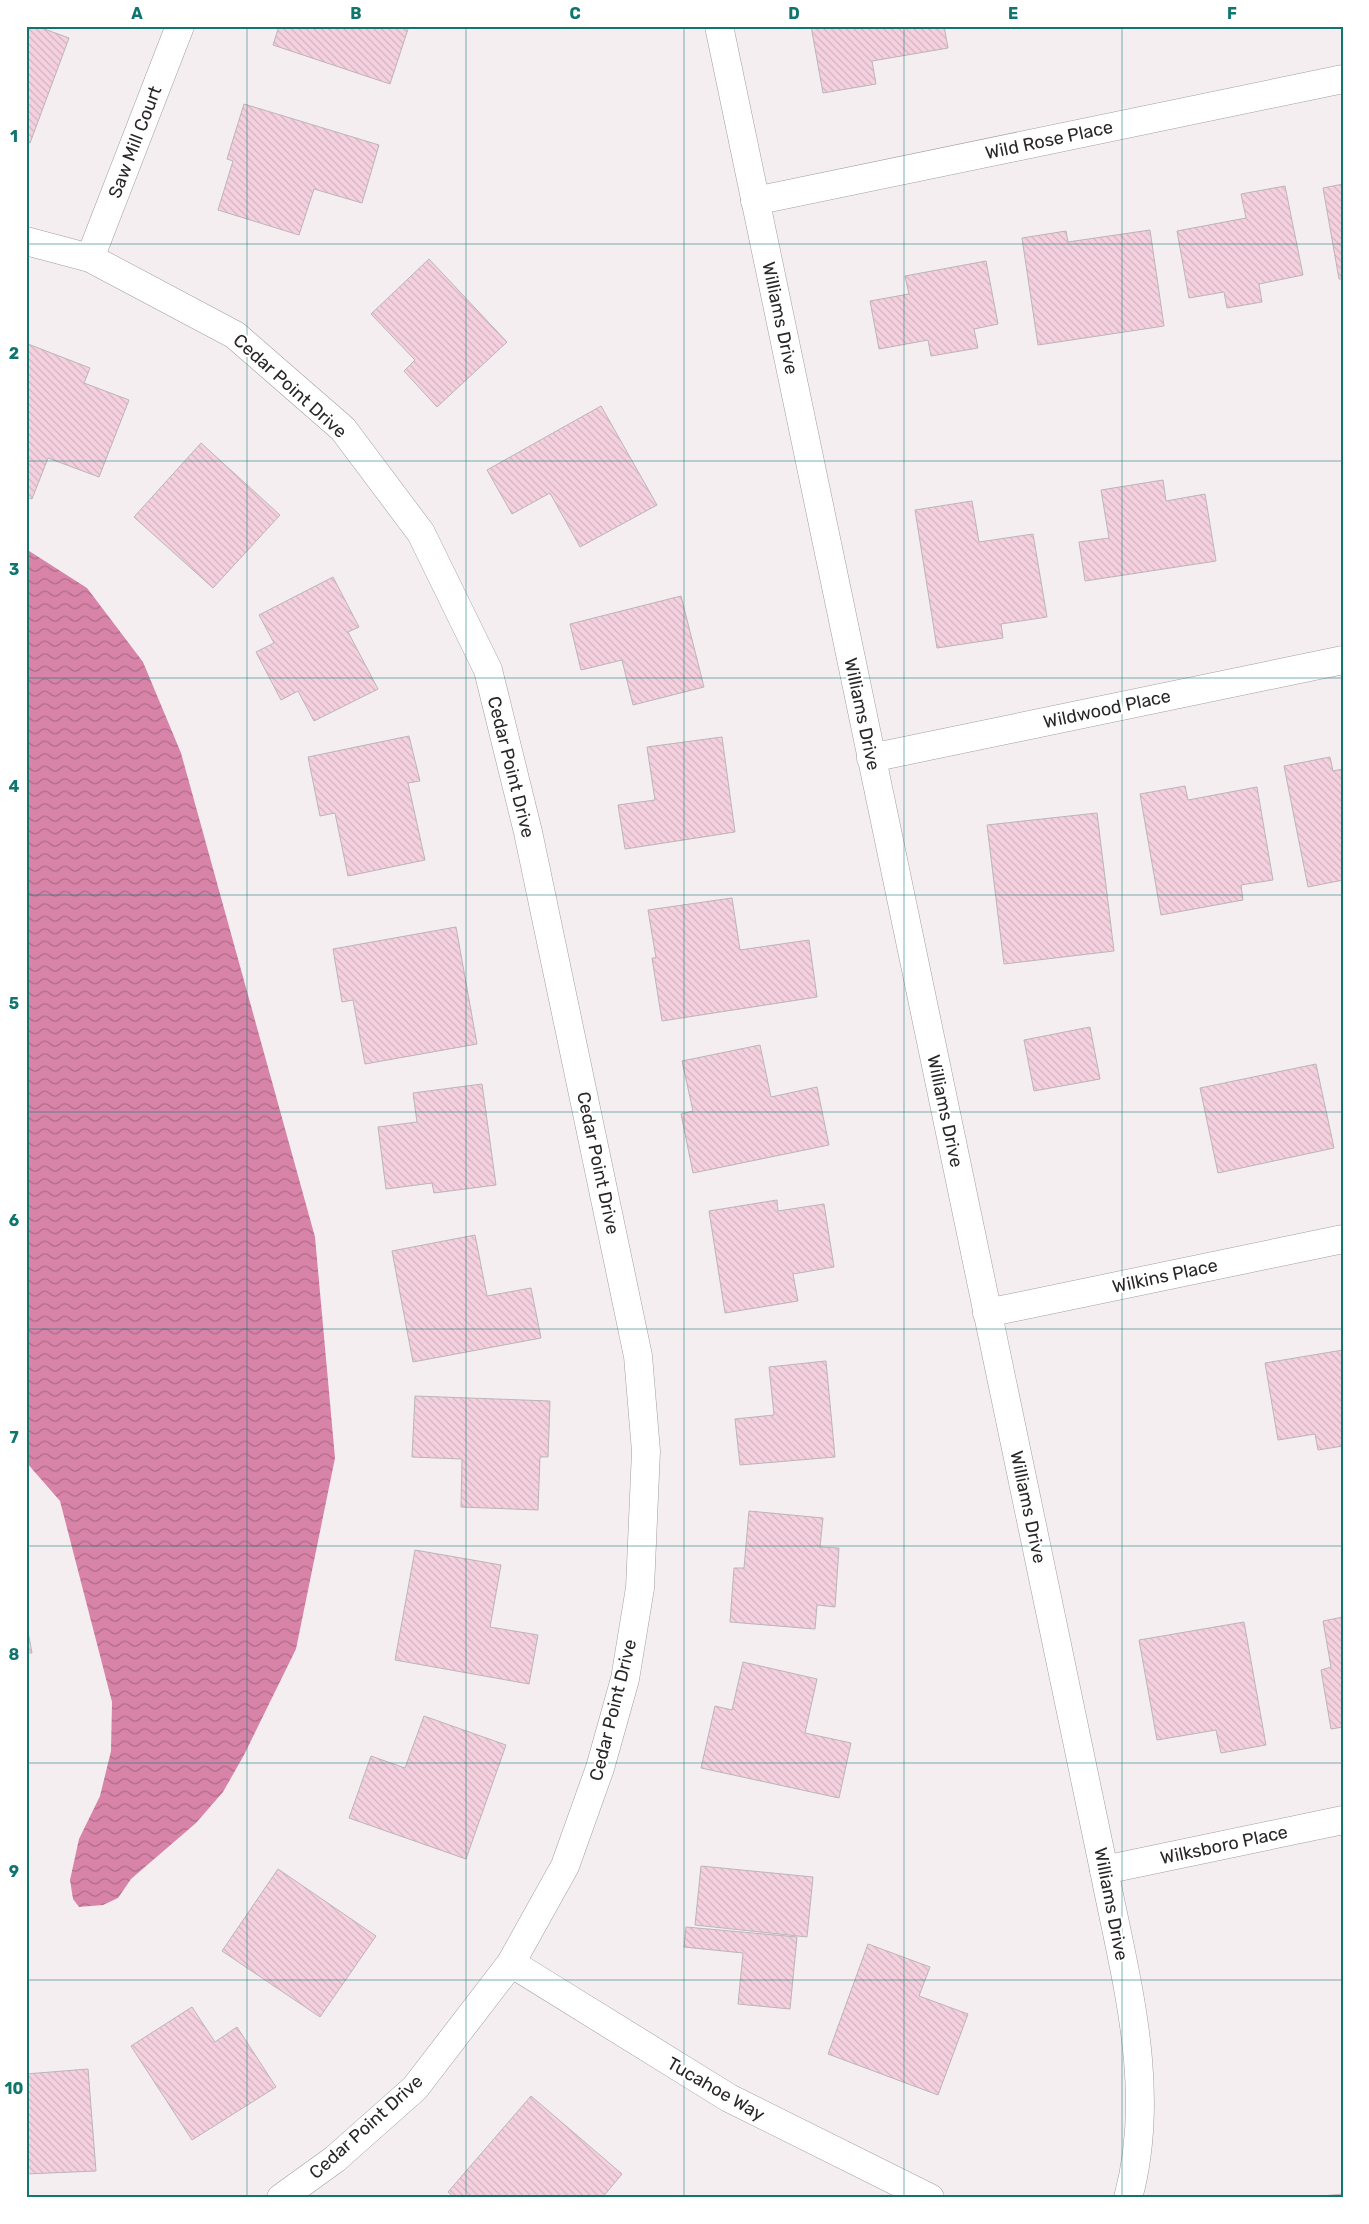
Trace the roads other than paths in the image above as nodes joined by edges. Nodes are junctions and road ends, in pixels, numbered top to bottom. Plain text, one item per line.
1 (180, 26) edge
2 (719, 26) edge
3 (1343, 79) edge
4 (755, 201) junction
5 (26, 241) edge
6 (90, 258) junction
7 (1343, 660) edge
8 (871, 758) junction
9 (1343, 1239) edge
10 (987, 1313) junction
11 (1343, 1820) edge
12 (1104, 1870) junction
13 (511, 1963) junction
14 (281, 2198) edge
15 (930, 2198) edge
16 (1128, 2198) edge

1 - 6 street, Saw Mill Court
2 - 4 street, Williams Drive
3 - 4 street, Wild Rose Place
4 - 8 street, Williams Drive
5 - 6 street, Cedar Point Drive
6 - 13 street, Cedar Point Drive
7 - 8 street, Wildwood Place
8 - 10 street, Williams Drive
9 - 10 street, Wilkins Place
10 - 12 street, Williams Drive
11 - 12 street, Wilksboro Place
12 - 16 street, Williams Drive
13 - 14 street, Cedar Point Drive
13 - 15 street, Tucahoe Way

